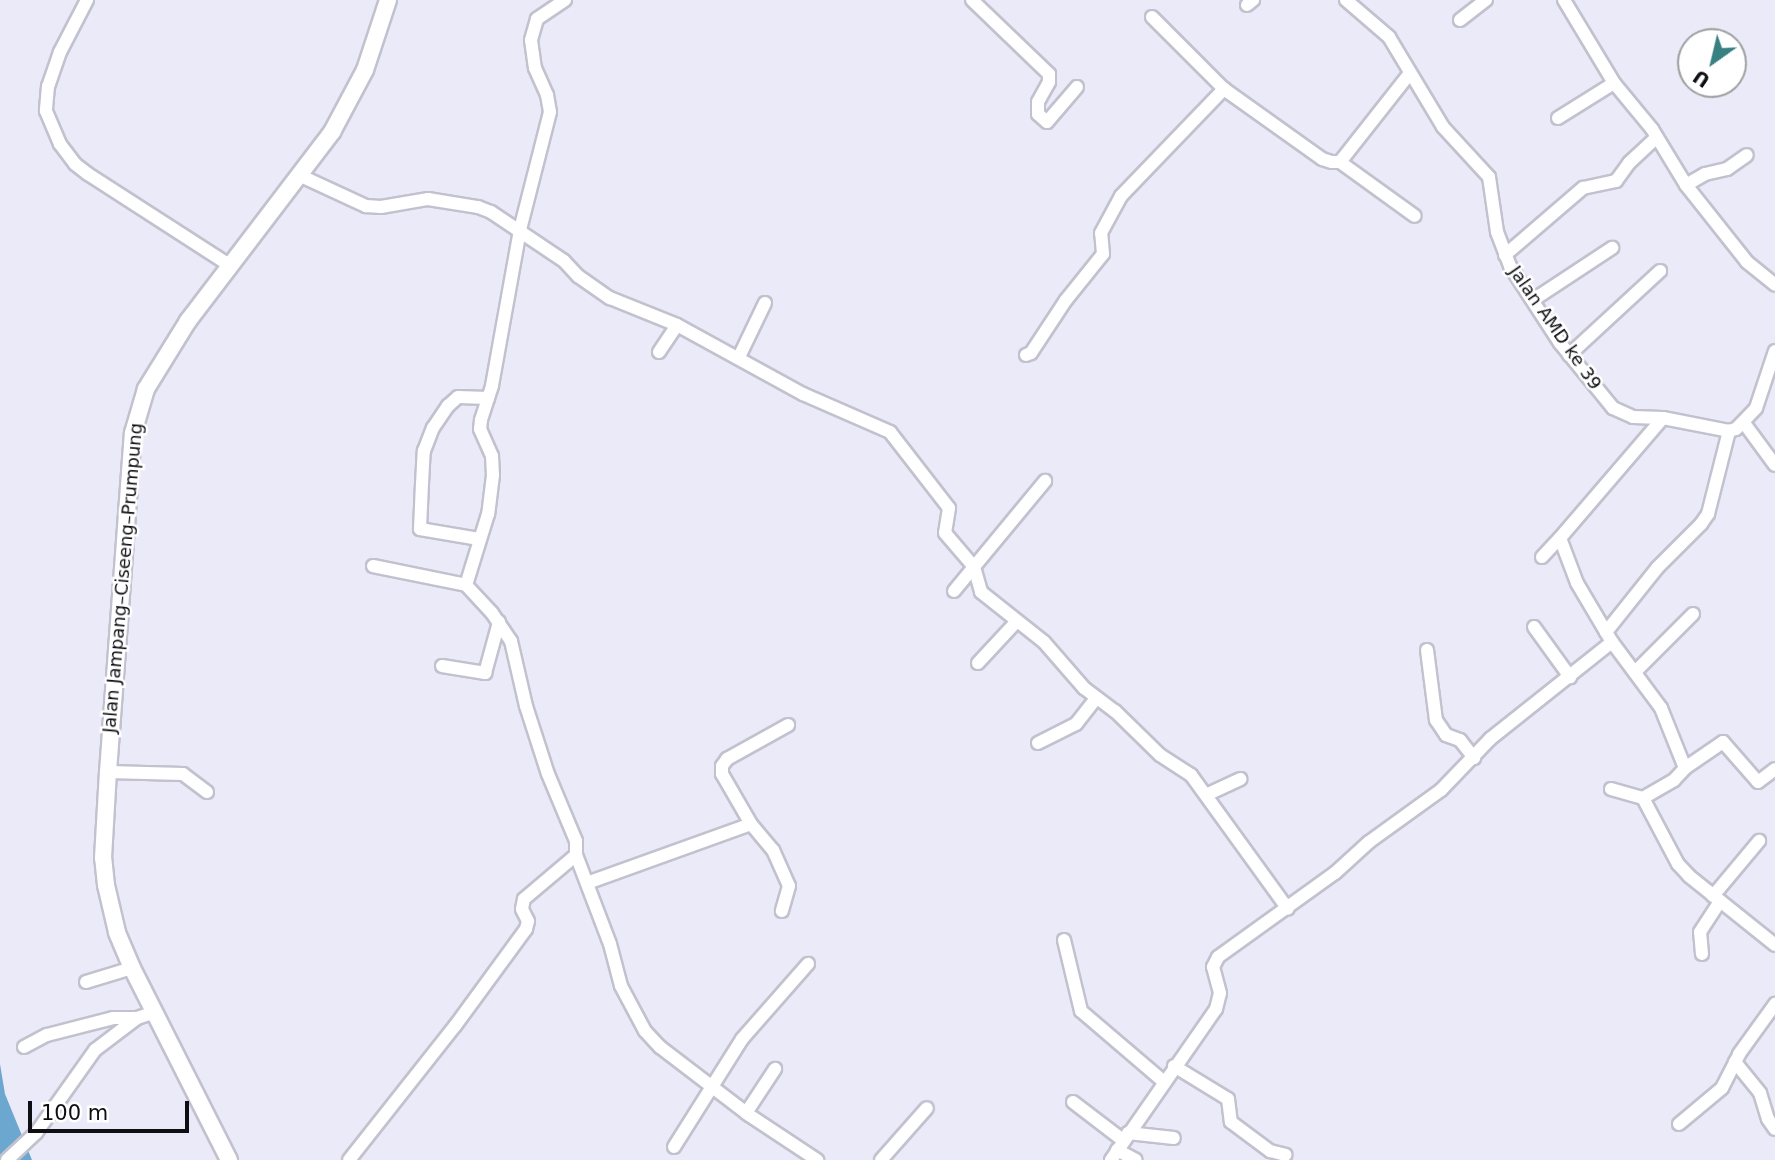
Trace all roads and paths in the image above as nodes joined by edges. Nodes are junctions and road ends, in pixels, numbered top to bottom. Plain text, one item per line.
1 (88, 0) edge
2 (388, 0) edge
3 (565, 0) edge
4 (972, 0) edge
5 (1346, 0) edge
6 (1486, 0) edge
7 (1564, 0) edge
8 (1152, 16) dead end
9 (1460, 20) dead end
10 (1410, 73) junction
11 (1614, 83) junction
12 (1077, 87) dead end
13 (1224, 89) junction
14 (1558, 118) dead end
15 (1657, 137) junction
16 (1747, 155) dead end
17 (1340, 162) junction
18 (301, 176) junction
19 (1686, 185) junction
20 (1415, 216) dead end
21 (520, 230) junction
22 (1612, 248) dead end
23 (1505, 255) junction
24 (231, 266) junction
25 (1660, 271) dead end
26 (1775, 285) edge
27 (1533, 300) junction
28 (765, 303) dead end
29 (677, 325) junction
30 (1775, 351) edge
31 (659, 352) dead end
32 (1026, 355) dead end
33 (1569, 355) junction
34 (739, 357) junction
35 (488, 397) junction
36 (1662, 418) junction
37 (1744, 423) junction
38 (1728, 431) junction
39 (1775, 465) edge
40 (1045, 481) dead end
41 (1560, 538) junction
42 (479, 539) junction
43 (1542, 558) dead end
44 (373, 566) dead end
45 (974, 567) junction
46 (466, 586) junction
47 (954, 591) dead end
48 (1693, 614) dead end
49 (1017, 621) junction
50 (499, 622) junction
51 (1534, 627) dead end
52 (1609, 637) junction
53 (1427, 650) dead end
54 (978, 663) dead end
55 (442, 666) dead end
56 (1635, 673) junction
57 (1570, 677) junction
58 (1096, 698) junction
59 (788, 725) dead end
60 (1038, 743) dead end
61 (1474, 758) junction
62 (1685, 768) junction
63 (1775, 769) edge
64 (108, 772) junction
65 (1240, 779) dead end
66 (1611, 789) dead end
67 (207, 792) dead end
68 (1206, 795) junction
69 (1643, 799) junction
70 (751, 824) junction
71 (1759, 841) dead end
72 (576, 855) junction
73 (587, 883) junction
74 (1716, 899) junction
75 (1288, 909) junction
76 (782, 911) dead end
77 (1064, 940) dead end
78 (1775, 945) edge
79 (1702, 954) dead end
80 (808, 964) dead end
81 (132, 968) junction
82 (86, 982) dead end
83 (1775, 1006) edge
84 (145, 1015) junction
85 (24, 1047) dead end
86 (1735, 1062) junction
87 (1174, 1066) junction
88 (775, 1069) dead end
89 (1163, 1081) junction
90 (712, 1087) junction
91 (1073, 1102) dead end
92 (927, 1108) dead end
93 (746, 1113) junction
94 (1679, 1124) dead end
95 (1775, 1129) edge
96 (1174, 1138) dead end
97 (1120, 1146) edge
98 (674, 1147) dead end
99 (1286, 1155) dead end
100 (7, 1160) edge
101 (229, 1160) edge
102 (349, 1160) edge
103 (817, 1160) edge
104 (881, 1160) edge
105 (1136, 1160) edge

1 - 24 street
2 - 18 main road, Jalan Jampang–Ciseeng–Prumpung
3 - 21 street
4 - 12 street
5 - 10 street, Jalan AMD ke 39
6 - 9 street
7 - 11 street
8 - 13 street
10 - 17 street
10 - 23 street, Jalan AMD ke 39
11 - 14 street
11 - 15 street
13 - 17 street
13 - 32 street
15 - 19 street
15 - 23 street
16 - 19 street
17 - 20 street
18 - 21 street
18 - 24 main road, Jalan Jampang–Ciseeng–Prumpung
19 - 26 street
21 - 29 street
21 - 35 street
22 - 27 street
23 - 27 street, Jalan AMD ke 39
24 - 64 main road, Jalan Jampang–Ciseeng–Prumpung
25 - 33 street
27 - 33 street, Jalan AMD ke 39
28 - 34 street
29 - 31 street
29 - 34 street
30 - 37 street
33 - 36 street, Jalan AMD ke 39
34 - 45 street
35 - 42 street
35 - 42 street
36 - 38 street, Jalan AMD ke 39
36 - 41 street
37 - 38 street
37 - 39 street
38 - 52 street
40 - 45 street
41 - 43 street
41 - 52 street
42 - 46 street
44 - 46 street
45 - 47 street
45 - 49 street
46 - 50 street
48 - 56 street
49 - 54 street
49 - 58 street
50 - 55 street
50 - 72 street
51 - 57 street
52 - 56 street
52 - 57 street
53 - 61 street
56 - 62 street
57 - 61 street
58 - 60 street
58 - 68 street
59 - 70 street
61 - 75 street
62 - 63 street
62 - 69 street
64 - 67 street
64 - 81 main road, Jalan Jampang–Ciseeng–Prumpung
65 - 68 street
66 - 69 street
68 - 75 street
69 - 74 street
70 - 73 street
70 - 76 street
71 - 74 street
72 - 73 street
72 - 102 street
73 - 90 street
74 - 78 street
74 - 79 street
75 - 87 street
77 - 89 street
80 - 90 street
81 - 82 street
81 - 84 main road, Jalan Jampang–Ciseeng–Prumpung
83 - 86 street
84 - 85 street
84 - 100 street
84 - 101 main road, Jalan Jampang–Ciseeng–Prumpung
86 - 94 street
86 - 95 street
87 - 89 street
87 - 99 street
88 - 93 street
89 - 97 street
90 - 93 street
90 - 98 street
91 - 97 street
92 - 104 street
93 - 103 street
96 - 97 street
97 - 105 street

